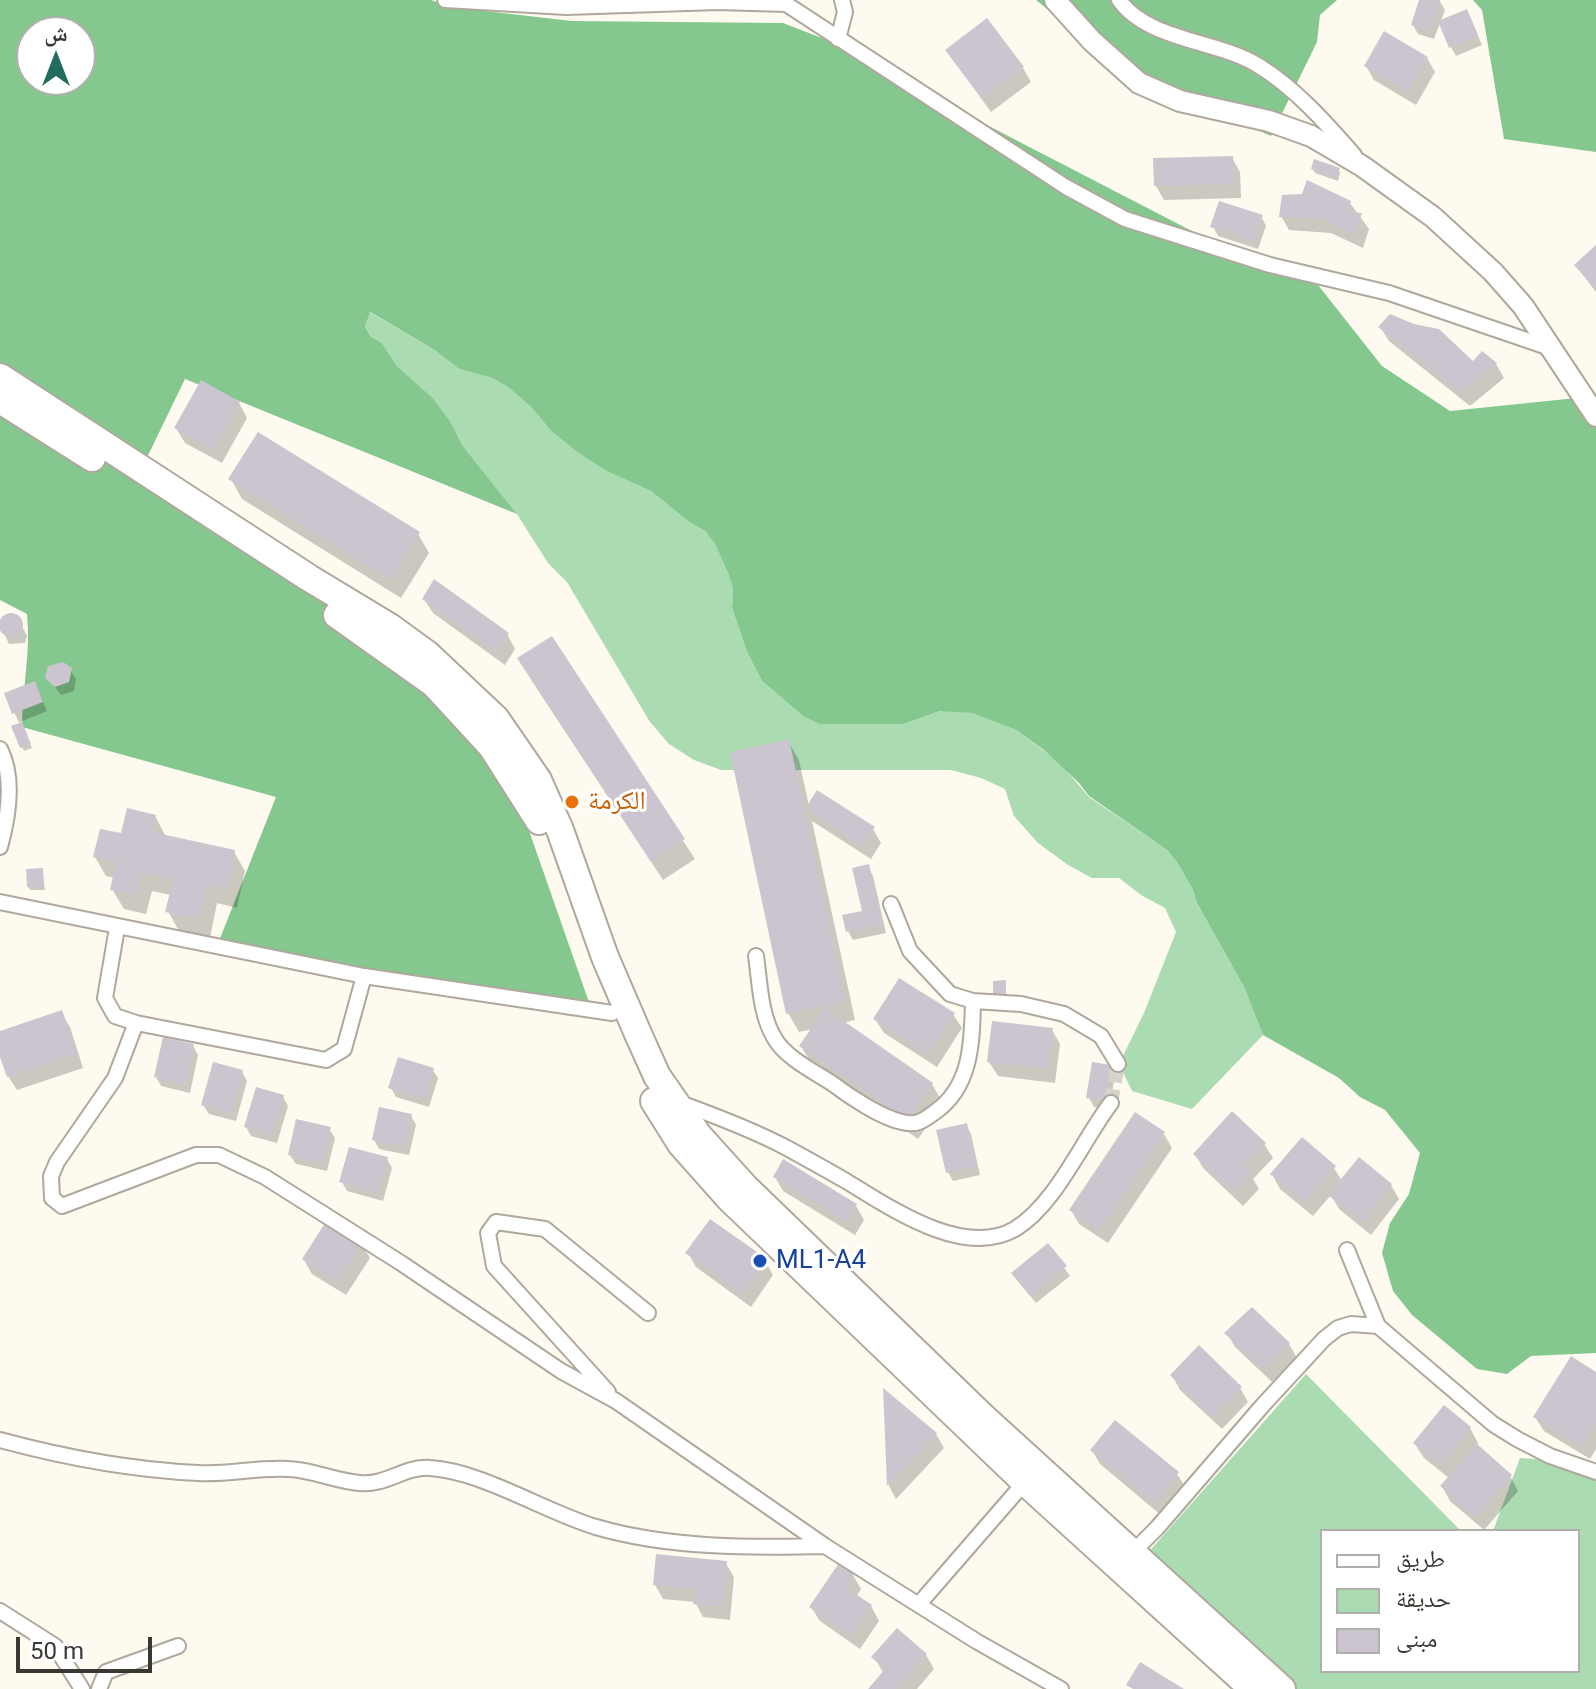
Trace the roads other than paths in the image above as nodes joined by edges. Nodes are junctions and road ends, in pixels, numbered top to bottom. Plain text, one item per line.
1 (445, 0) edge
2 (842, 0) edge
3 (1055, 0) edge
4 (1119, 0) edge
5 (783, 2) edge
6 (838, 39) junction
7 (1362, 166) junction
8 (1550, 348) junction
9 (0, 377) edge
10 (0, 400) edge
11 (1596, 416) edge
12 (0, 749) edge
13 (0, 847) edge
14 (0, 902) edge
15 (891, 904) dead end
16 (117, 928) junction
17 (756, 956) dead end
18 (364, 976) junction
19 (973, 1001) junction
20 (612, 1013) junction
21 (136, 1023) junction
22 (1118, 1064) dead end
23 (672, 1100) junction
24 (1111, 1103) tunnel mouth
25 (1347, 1250) dead end
26 (648, 1313) dead end
27 (1378, 1326) junction
28 (616, 1401) junction
29 (0, 1440) edge
30 (1596, 1472) edge
31 (1025, 1482) junction
32 (825, 1546) junction
33 (1133, 1552) junction
34 (919, 1604) junction
35 (0, 1611) edge
36 (178, 1646) dead end
37 (82, 1689) edge
38 (99, 1689) edge
39 (1061, 1689) edge
40 (1253, 1689) edge
41 (1282, 1689) edge

1 - 5 street
2 - 6 street
3 - 7 main road
4 - 7 street
5 - 6 street
6 - 8 street
7 - 8 main road
8 - 11 main road
9 - 23 highway
10 - 20 highway
12 - 13 street
14 - 16 street
15 - 19 street
16 - 18 street
16 - 21 street
17 - 19 street
18 - 20 street
18 - 21 street
19 - 22 street
20 - 31 highway
21 - 28 street
23 - 24 street
23 - 33 highway
25 - 27 street
26 - 28 street
27 - 30 street
27 - 33 street
28 - 32 street
29 - 32 street
31 - 34 street
31 - 40 highway
32 - 34 street
33 - 41 highway
34 - 39 street
35 - 37 street
36 - 38 street

